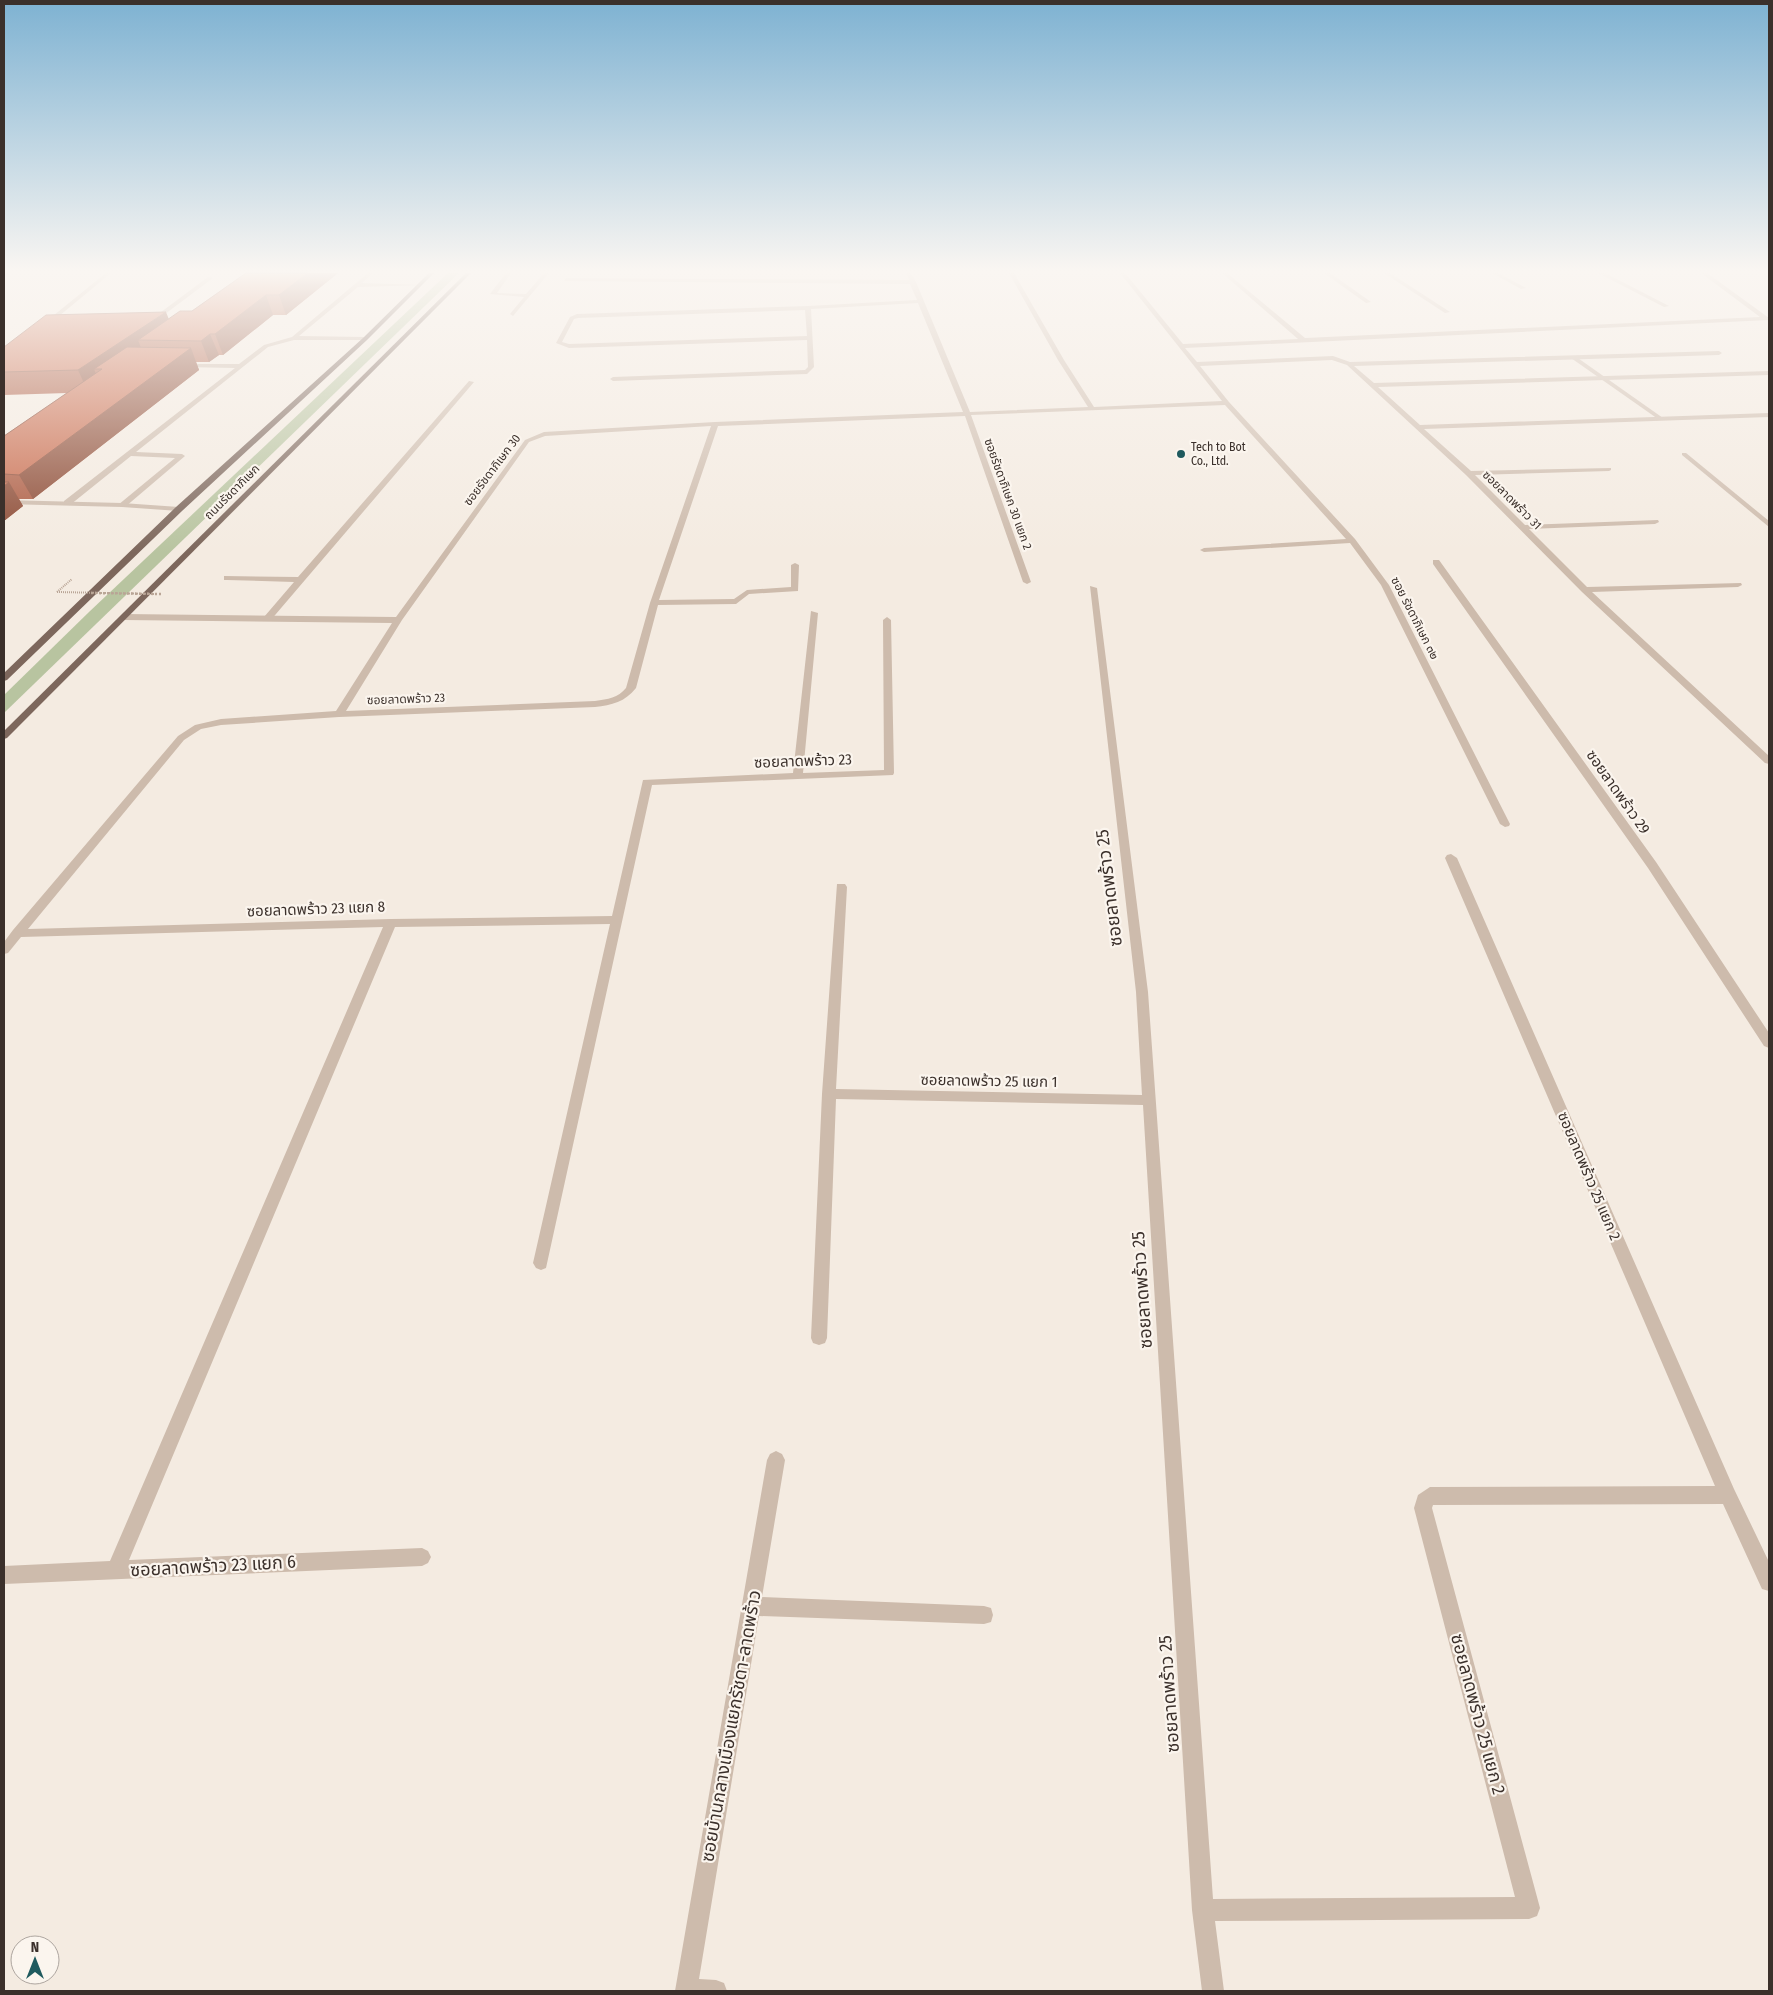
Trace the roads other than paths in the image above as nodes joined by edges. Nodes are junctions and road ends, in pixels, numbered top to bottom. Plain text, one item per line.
1 (240, 366) edge
2 (335, 366) edge
3 (376, 366) edge
4 (811, 366) edge
5 (948, 366) edge
6 (1065, 366) edge
7 (1198, 366) edge
8 (1351, 366) edge
9 (1586, 366) edge
10 (1769, 373) edge
11 (1602, 378) junction
12 (614, 379) dead end
13 (471, 382) dead end
14 (1372, 385) junction
15 (1228, 403) junction
16 (1092, 408) junction
17 (968, 414) junction
18 (1769, 415) edge
19 (1660, 418) junction
20 (714, 424) junction
21 (1417, 427) junction
22 (130, 454) junction
23 (1684, 454) dead end
24 (1609, 469) dead end
25 (1469, 473) junction
26 (4, 502) edge
27 (67, 504) junction
28 (122, 505) junction
29 (179, 509) junction
30 (1655, 522) dead end
31 (1769, 525) edge
32 (1523, 527) junction
33 (1352, 541) junction
34 (1204, 550) dead end
35 (1436, 562) dead end
36 (795, 565) dead end
37 (227, 578) dead end
38 (300, 580) junction
39 (1027, 582) dead end
40 (1738, 584) dead end
41 (1093, 588) dead end
42 (1585, 590) junction
43 (654, 603) junction
44 (814, 613) dead end
45 (124, 617) junction
46 (267, 619) junction
47 (398, 620) junction
48 (887, 620) dead end
49 (4, 678) edge
50 (339, 714) junction
51 (6, 733) edge
52 (1753, 746) junction
53 (1769, 746) edge
54 (1769, 761) edge
55 (798, 776) junction
56 (1505, 824) dead end
57 (1451, 858) dead end
58 (841, 887) dead end
59 (616, 920) junction
60 (391, 923) junction
61 (17, 933) junction
62 (4, 950) edge
63 (1769, 1043) edge
64 (829, 1094) junction
65 (1148, 1100) junction
66 (541, 1263) dead end
67 (819, 1338) dead end
68 (776, 1460) dead end
69 (1728, 1495) junction
70 (422, 1557) dead end
71 (116, 1570) junction
72 (4, 1575) edge
73 (1769, 1582) edge
74 (751, 1606) junction
75 (984, 1615) dead end
76 (1203, 1910) junction
77 (687, 1990) edge
78 (716, 1991) edge
79 (1213, 1991) edge

1 - 22 street
2 - 29 main road, ถนนรัชดาภิเษก
3 - 45 main road, ถนนรัชดาภิเษก
4 - 12 street
5 - 17 street, ซอยรัชดาภิเษก 30 แยก 2
6 - 16 street
7 - 15 street, ซอย รัชดาภิเษก ๓๒
8 - 14 street, ซอยลาดพร้าว 31
9 - 11 street
10 - 11 street
11 - 14 street
11 - 19 street
13 - 38 street
14 - 21 street, ซอยลาดพร้าว 31
15 - 16 street, ซอยรัชดาภิเษก 30
15 - 33 street, ซอย รัชดาภิเษก ๓๒
16 - 17 street, ซอยรัชดาภิเษก 30
17 - 20 street, ซอยรัชดาภิเษก 30
17 - 39 street, ซอยรัชดาภิเษก 30 แยก 2
18 - 19 street
19 - 21 street
20 - 43 street, ซอยลาดพร้าว 23
20 - 47 street, ซอยรัชดาภิเษก 30
21 - 25 street, ซอยลาดพร้าว 31
22 - 27 street
22 - 28 street
23 - 31 street
24 - 25 street
25 - 32 street, ซอยลาดพร้าว 31
26 - 27 street
27 - 28 street
28 - 29 street
29 - 49 main road, ถนนรัชดาภิเษก
30 - 32 street
32 - 42 street, ซอยลาดพร้าว 31
33 - 34 street
33 - 56 street, ซอย รัชดาภิเษก ๓๒
35 - 63 street, ซอยลาดพร้าว 29
36 - 43 street
37 - 38 street
38 - 46 street
40 - 42 street
41 - 65 street, ซอยลาดพร้าว 25
42 - 52 street, ซอยลาดพร้าว 31
43 - 50 street, ซอยลาดพร้าว 23
44 - 55 street
45 - 46 street
45 - 51 main road, ถนนรัชดาภิเษก
46 - 47 street
47 - 50 street, ซอยรัชดาภิเษก 30
48 - 55 street, ซอยลาดพร้าว 23
50 - 61 street, ซอยลาดพร้าว 23
52 - 53 street
52 - 54 street, ซอยลาดพร้าว 31
55 - 59 street, ซอยลาดพร้าว 23
57 - 69 street, ซอยลาดพร้าว 25 แยก 2
58 - 64 street
59 - 60 street, ซอยลาดพร้าว 23 แยก 8
59 - 66 street
60 - 61 street, ซอยลาดพร้าว 23 แยก 8
60 - 71 street
61 - 62 street, ซอยลาดพร้าว 23
64 - 65 street, ซอยลาดพร้าว 25 แยก 1
64 - 67 street
65 - 76 street, ซอยลาดพร้าว 25
68 - 74 street, ซอยบ้านกลางเมืองแยกรัชดา-ลาดพร้าว
69 - 73 street, ซอยลาดพร้าว 25 แยก 2
69 - 76 street, ซอยลาดพร้าว 25 แยก 2
70 - 71 street, ซอยลาดพร้าว 23 แยก 6
71 - 72 street, ซอยลาดพร้าว 23 แยก 6
74 - 75 street
74 - 77 street, ซอยบ้านกลางเมืองแยกรัชดา-ลาดพร้าว
76 - 79 street, ซอยลาดพร้าว 25
77 - 78 street

